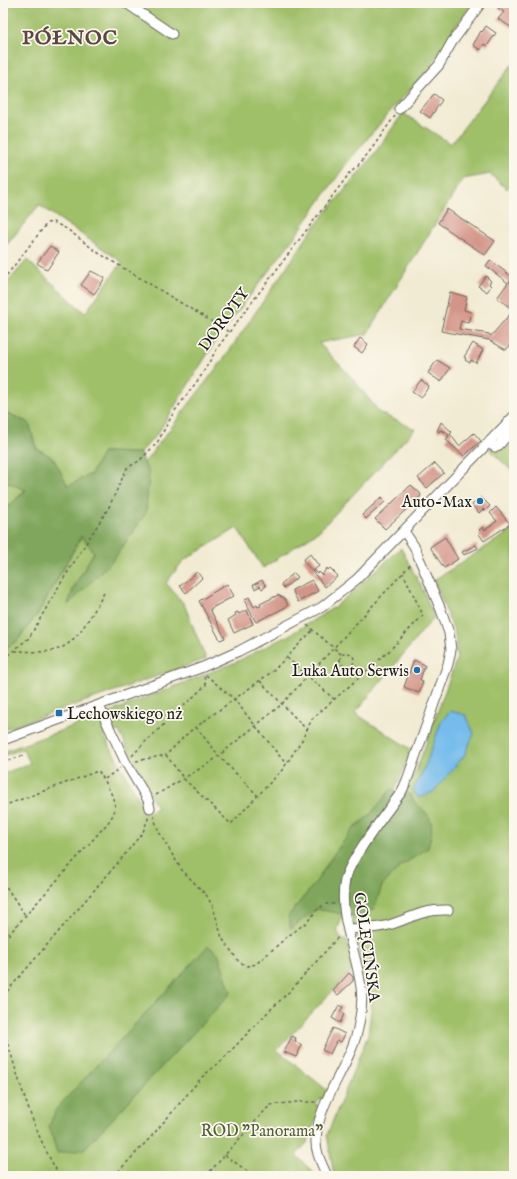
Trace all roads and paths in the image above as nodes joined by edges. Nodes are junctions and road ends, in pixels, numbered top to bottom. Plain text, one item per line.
1 (126, 3) edge
2 (481, 3) edge
3 (172, 34) dead end
4 (399, 109) joint
5 (3, 280) edge
6 (229, 332) junction
7 (512, 419) edge
8 (404, 531) junction
9 (418, 557) junction
10 (403, 573) junction
11 (104, 593) dead end
12 (305, 623) dead end
13 (312, 631) junction
14 (334, 649) junction
15 (15, 651) junction
16 (342, 655) junction
17 (286, 658) junction
18 (3, 659) edge
19 (352, 664) junction
20 (365, 673) junction
21 (308, 677) junction
22 (259, 681) junction
23 (234, 700) junction
24 (335, 700) junction
25 (281, 705) junction
26 (99, 706) junction
27 (196, 727) junction
28 (255, 727) junction
29 (307, 730) junction
30 (3, 740) edge
31 (24, 755) dead end
32 (166, 755) junction
33 (219, 756) junction
34 (3, 763) edge
35 (286, 764) junction
36 (123, 765) junction
37 (105, 778) junction
38 (184, 778) junction
39 (258, 796) junction
40 (149, 804) junction
41 (3, 806) edge
42 (3, 882) edge
43 (345, 905) junction
44 (448, 910) dead end
45 (25, 916) junction
46 (348, 929) junction
47 (3, 941) edge
48 (3, 996) edge
49 (3, 1027) edge
50 (326, 1104) junction
51 (225, 1155) junction
52 (60, 1176) edge
53 (114, 1176) edge
54 (206, 1176) edge
55 (254, 1176) edge
56 (328, 1176) edge

1 - 3 street
2 - 4 street
4 - 6 path, DOROTY
5 - 6 path
6 - 15 path, DOROTY
7 - 8 street
8 - 9 street, GOLĘCIŃSKA
8 - 26 street
9 - 10 path
9 - 43 street, GOLĘCIŃSKA
10 - 14 path
10 - 20 path
11 - 15 path
12 - 13 path
13 - 14 path
13 - 17 path
14 - 16 path
14 - 21 path
15 - 18 path, DOROTY
16 - 19 path
16 - 19 path
17 - 21 path
17 - 22 path
19 - 20 path
20 - 24 path
21 - 24 path
21 - 25 path
22 - 23 path
22 - 25 path
23 - 27 path
23 - 28 path
23 - 36 path
24 - 29 path
25 - 28 path
25 - 29 path
26 - 30 street
26 - 36 street
27 - 32 path
27 - 33 path
28 - 33 path
28 - 35 path
29 - 35 path
31 - 34 path
32 - 36 path
32 - 38 path
33 - 38 path
33 - 39 path
35 - 39 path
36 - 37 path
36 - 40 street
37 - 41 path
37 - 45 path
38 - 39 path
38 - 40 path
40 - 43 path
40 - 48 path
42 - 45 path
43 - 46 street, GOLĘCIŃSKA
44 - 46 street
45 - 47 path
46 - 50 street, GOLĘCIŃSKA
46 - 53 path
49 - 52 path
50 - 51 path
50 - 56 street, GOLĘCIŃSKA
51 - 54 path
51 - 55 path

